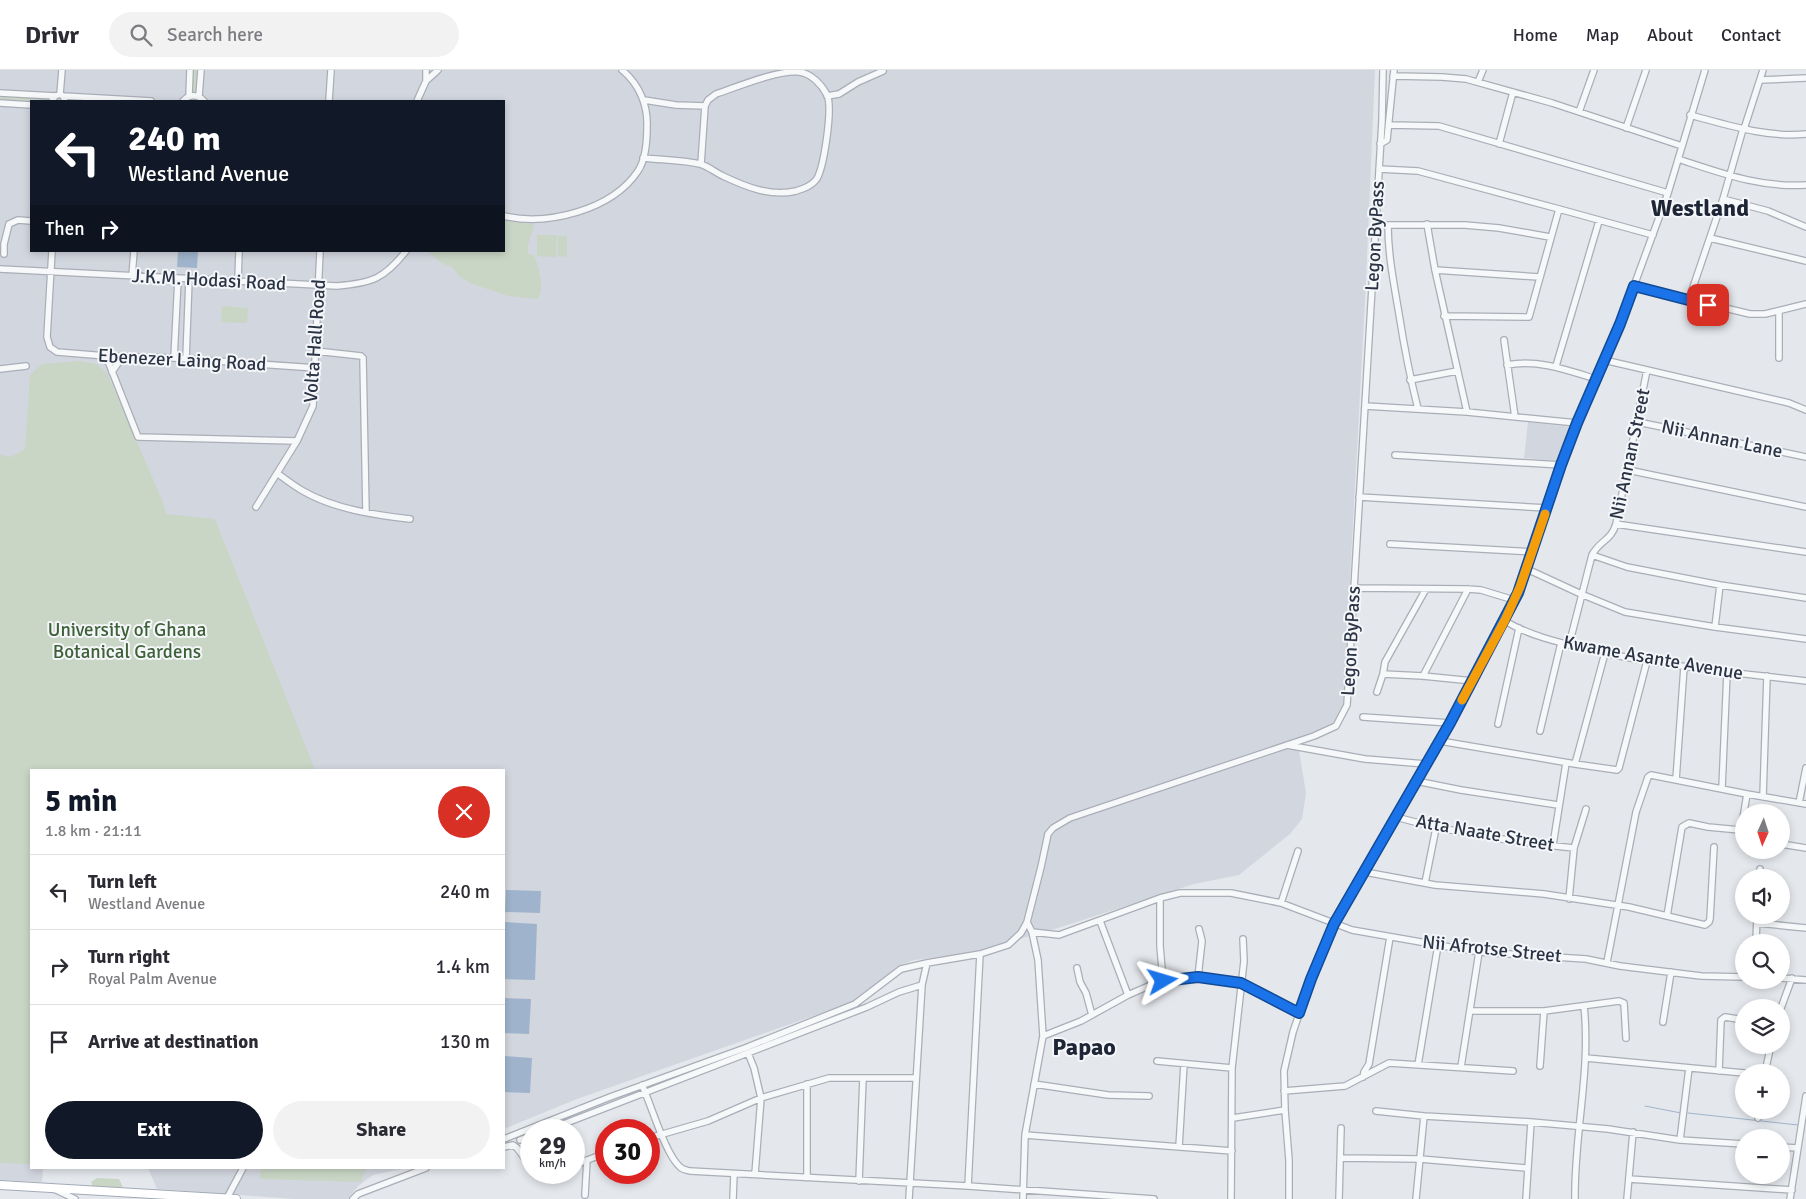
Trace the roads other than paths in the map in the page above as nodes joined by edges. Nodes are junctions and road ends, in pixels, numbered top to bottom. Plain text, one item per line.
1 (62, 70) edge
2 (190, 70) edge
3 (201, 70) edge
4 (331, 70) edge
5 (426, 70) edge
6 (438, 70) edge
7 (622, 70) edge
8 (1383, 70) edge
9 (1482, 70) edge
10 (1594, 70) edge
11 (1646, 70) edge
12 (1705, 70) edge
13 (1763, 70) edge
14 (882, 71) dead end
15 (1394, 73) edge
16 (1443, 73) edge
17 (1806, 78) edge
18 (1760, 80) junction
19 (426, 81) junction
20 (1478, 82) junction
21 (1513, 92) junction
22 (0, 93) edge
23 (189, 96) junction
24 (199, 96) junction
25 (828, 96) junction
26 (59, 98) edge
27 (114, 100) edge
28 (184, 100) edge
29 (203, 100) edge
30 (329, 100) edge
31 (416, 100) edge
32 (644, 100) junction
33 (0, 103) edge
34 (30, 105) edge
35 (705, 106) junction
36 (1579, 112) junction
37 (1690, 115) junction
38 (1389, 125) junction
39 (1626, 128) junction
40 (1744, 129) junction
41 (1806, 134) edge
42 (1380, 144) junction
43 (1499, 144) junction
44 (1682, 146) junction
45 (643, 158) junction
46 (1678, 159) junction
47 (701, 164) junction
48 (1378, 168) junction
49 (1730, 176) junction
50 (1806, 185) edge
51 (1668, 193) junction
52 (1723, 199) junction
53 (1559, 209) junction
54 (505, 216) edge
55 (30, 221) edge
56 (1598, 221) junction
57 (1427, 224) junction
58 (1388, 225) junction
59 (1376, 226) junction
60 (1806, 227) edge
61 (1653, 236) junction
62 (1550, 237) junction
63 (1710, 238) junction
64 (52, 252) edge
65 (134, 252) edge
66 (239, 252) edge
67 (320, 252) edge
68 (405, 252) edge
69 (4, 254) dead end
70 (1806, 262) edge
71 (0, 269) edge
72 (1434, 270) junction
73 (51, 272) junction
74 (132, 276) junction
75 (1539, 277) junction
76 (178, 278) junction
77 (190, 279) junction
78 (238, 281) junction
79 (319, 286) junction
80 (1634, 286) junction
81 (1689, 299) junction
82 (1806, 304) edge
83 (1779, 311) junction
84 (1444, 316) junction
85 (1504, 340) dead end
86 (316, 351) junction
87 (106, 356) junction
88 (123, 356) junction
89 (174, 358) junction
90 (1779, 358) dead end
91 (186, 359) junction
92 (1604, 360) junction
93 (1507, 365) junction
94 (26, 366) dead end
95 (1556, 366) junction
96 (0, 368) edge
97 (316, 368) junction
98 (1647, 370) junction
99 (1457, 371) junction
100 (112, 372) junction
101 (1596, 379) junction
102 (1410, 380) junction
103 (1365, 406) junction
104 (1418, 409) junction
105 (1806, 410) edge
106 (1466, 412) junction
107 (1515, 417) junction
108 (1638, 422) junction
109 (1577, 423) junction
110 (297, 441) junction
111 (1395, 455) dead end
112 (1806, 457) edge
113 (1561, 465) junction
114 (1628, 470) junction
115 (277, 473) junction
116 (1359, 497) junction
117 (256, 507) dead end
118 (1806, 507) edge
119 (1547, 508) junction
120 (366, 512) junction
121 (410, 519) dead end
122 (1616, 524) junction
123 (1390, 544) dead end
124 (1533, 552) junction
125 (1806, 552) edge
126 (1592, 555) junction
127 (1527, 569) junction
128 (1720, 585) junction
129 (1354, 588) junction
130 (1426, 589) junction
131 (1468, 589) junction
132 (1581, 594) junction
133 (1806, 598) edge
134 (1514, 600) junction
135 (1505, 620) junction
136 (1715, 627) junction
137 (1519, 628) junction
138 (1806, 639) edge
139 (1561, 643) junction
140 (1569, 645) junction
141 (1605, 653) junction
142 (1647, 661) junction
143 (1684, 667) junction
144 (1727, 673) junction
145 (1383, 674) junction
146 (1423, 676) junction
147 (1767, 676) junction
148 (1806, 681) edge
149 (1473, 682) junction
150 (1377, 692) dead end
151 (1363, 717) dead end
152 (1450, 723) junction
153 (1498, 724) dead end
154 (1540, 731) dead end
155 (1440, 741) junction
156 (1285, 745) junction
157 (1566, 763) junction
158 (1426, 764) junction
159 (1575, 764) junction
160 (1806, 768) edge
161 (1676, 780) junction
162 (1416, 781) junction
163 (1722, 788) junction
164 (1747, 794) junction
165 (1763, 797) junction
166 (1799, 803) junction
167 (1745, 804) edge
168 (1806, 804) edge
169 (1558, 805) junction
170 (1586, 809) dead end
171 (1396, 817) junction
172 (1436, 828) junction
173 (1735, 831) edge
174 (1790, 845) edge
175 (1553, 846) junction
176 (1714, 847) dead end
177 (1574, 848) junction
178 (1806, 848) edge
179 (1298, 852) dead end
180 (1365, 872) junction
181 (1426, 883) junction
182 (1160, 898) junction
183 (1569, 899) junction
184 (1281, 903) junction
185 (1617, 905) junction
186 (1667, 916) junction
187 (1100, 921) junction
188 (1027, 922) junction
189 (1334, 924) junction
190 (1767, 924) edge
191 (1806, 928) edge
192 (1199, 929) dead end
193 (1032, 932) junction
194 (1390, 937) junction
195 (1243, 939) dead end
196 (1438, 945) junction
197 (1479, 952) junction
198 (980, 954) junction
199 (1607, 962) junction
200 (927, 963) junction
201 (1077, 968) dead end
202 (1671, 972) junction
203 (1198, 977) junction
204 (1735, 977) edge
205 (1792, 978) joint
206 (1806, 980) edge
207 (1163, 981) junction
208 (1241, 983) junction
209 (922, 985) junction
210 (1128, 995) junction
211 (1784, 999) edge
212 (1584, 1006) junction
213 (1471, 1011) junction
214 (1544, 1011) junction
215 (1299, 1013) junction
216 (1092, 1015) junction
217 (1735, 1019) edge
218 (1663, 1022) dead end
219 (1043, 1036) junction
220 (1626, 1038) dead end
221 (746, 1051) junction
222 (1586, 1058) junction
223 (1157, 1061) dead end
224 (1184, 1064) junction
225 (1369, 1064) junction
226 (1418, 1065) junction
227 (1540, 1066) dead end
228 (1461, 1067) junction
229 (1232, 1068) junction
230 (1689, 1068) junction
231 (1377, 1070) junction
232 (1513, 1071) dead end
233 (1719, 1071) junction
234 (1735, 1072) edge
235 (863, 1078) junction
236 (916, 1078) junction
237 (1363, 1078) junction
238 (806, 1084) junction
239 (1034, 1084) junction
240 (642, 1085) junction
241 (1284, 1090) junction
242 (646, 1093) junction
243 (1149, 1096) dead end
244 (1806, 1096) edge
245 (761, 1098) junction
246 (1285, 1110) junction
247 (1376, 1111) dead end
248 (1424, 1116) junction
249 (1232, 1118) junction
250 (577, 1119) edge
251 (1531, 1122) junction
252 (1579, 1126) junction
253 (1341, 1128) dead end
254 (1633, 1132) junction
255 (661, 1134) junction
256 (1025, 1135) junction
257 (505, 1139) edge
258 (1680, 1140) junction
259 (1735, 1143) edge
260 (505, 1147) edge
261 (1180, 1147) junction
262 (1790, 1148) edge
263 (1797, 1148) junction
264 (1232, 1151) junction
265 (520, 1152) edge
266 (595, 1157) edge
267 (1341, 1158) junction
268 (1420, 1159) junction
269 (587, 1160) joint
270 (1527, 1168) junction
271 (242, 1169) edge
272 (423, 1169) edge
273 (734, 1174) junction
274 (755, 1174) junction
275 (807, 1178) junction
276 (1629, 1179) junction
277 (859, 1181) junction
278 (910, 1184) junction
279 (0, 1185) edge
280 (968, 1186) junction
281 (52, 1188) junction
282 (1023, 1190) junction
283 (1792, 1190) junction
284 (585, 1196) dead end
285 (181, 1197) edge
286 (227, 1198) edge
287 (1140, 1198) edge
288 (75, 1199) edge
289 (236, 1199) edge
290 (353, 1199) edge
291 (733, 1199) edge
292 (909, 1199) edge
293 (1023, 1199) edge
294 (1154, 1199) edge
295 (1231, 1199) edge
296 (1289, 1199) edge
297 (1339, 1199) edge
298 (1416, 1199) edge
299 (1526, 1199) edge
300 (1575, 1199) edge
301 (1627, 1199) edge
302 (1790, 1199) edge

1 - 26 street
2 - 23 street
3 - 24 street
4 - 30 street
5 - 19 street
6 - 19 street
7 - 32 street
8 - 42 street, Legon ByPass
9 - 20 street
10 - 36 street
11 - 39 street
12 - 37 street
13 - 18 street
14 - 25 street
15 - 16 street
15 - 38 street
16 - 20 street
17 - 18 street
18 - 40 street
19 - 31 street
20 - 21 street
21 - 36 street
21 - 43 street
22 - 26 street
23 - 24 street
23 - 28 street
24 - 29 street
25 - 35 street
25 - 47 street
26 - 27 street
32 - 35 street
32 - 45 street
33 - 34 street
35 - 47 street
36 - 39 street
37 - 40 street
37 - 44 street
38 - 42 street
38 - 43 street
39 - 44 street
40 - 41 street
40 - 49 street
42 - 48 street, Legon ByPass
43 - 51 street
44 - 46 street
45 - 47 street
45 - 54 street
46 - 49 street
46 - 51 street
48 - 53 street
48 - 59 street, Legon ByPass
49 - 50 street
49 - 52 street
51 - 61 street
52 - 60 street
52 - 63 street
53 - 56 street
53 - 62 street
55 - 69 street
56 - 61 street
56 - 95 street
57 - 58 street
57 - 62 street
57 - 72 street
58 - 59 street
58 - 102 street
59 - 103 street, Legon ByPass
61 - 80 street
62 - 75 street
63 - 70 street
63 - 81 street
64 - 73 street
65 - 74 street
66 - 78 street
67 - 79 street, Volta Hall Road
68 - 79 street, J.K.M. Hodasi Road
71 - 73 street, J.K.M. Hodasi Road
72 - 75 street
72 - 84 street
73 - 74 street, J.K.M. Hodasi Road
73 - 87 street, Ebenezer Laing Road
74 - 76 street, J.K.M. Hodasi Road
75 - 84 street
76 - 77 street, J.K.M. Hodasi Road
76 - 89 street
77 - 78 street, J.K.M. Hodasi Road
77 - 91 street
78 - 79 street, J.K.M. Hodasi Road
79 - 86 street, Volta Hall Road
80 - 81 street
80 - 92 street
81 - 83 street
82 - 83 street
83 - 90 street
84 - 99 street
85 - 93 street
86 - 97 street, Volta Hall Road
86 - 120 street
87 - 88 street, Ebenezer Laing Road
87 - 100 street
88 - 89 street, Ebenezer Laing Road
88 - 100 street
89 - 91 street, Ebenezer Laing Road
91 - 97 street, Ebenezer Laing Road
92 - 98 street
92 - 101 street
93 - 95 street
93 - 107 street
94 - 96 street
95 - 101 street
97 - 110 street, Volta Hall Road
98 - 105 street
98 - 108 street, Nii Annan Street
99 - 102 street
99 - 106 street
100 - 110 street
101 - 109 street
102 - 104 street
103 - 104 street
103 - 116 street, Legon ByPass
104 - 106 street
106 - 107 street
107 - 109 street
108 - 112 street, Nii Annan Lane
108 - 114 street, Nii Annan Street
109 - 113 street
110 - 115 street, Volta Hall Road
111 - 113 street
113 - 119 street
114 - 118 street
114 - 122 street, Nii Annan Street
115 - 117 street, Volta Hall Road
115 - 120 street
116 - 119 street
116 - 129 street, Legon ByPass
119 - 124 street
120 - 121 street
122 - 125 street
122 - 126 street, Nii Annan Street
123 - 124 street
124 - 127 street
126 - 128 street
126 - 132 street, Nii Annan Street
127 - 132 street
127 - 134 street
128 - 133 street
128 - 136 street
129 - 130 street
129 - 156 street, Legon ByPass
130 - 131 street
130 - 145 street
131 - 134 street
131 - 146 street
132 - 136 street
132 - 140 street, Nii Annan Street
134 - 135 street
135 - 137 street, Kwame Asante Avenue
135 - 149 street
136 - 138 street
137 - 139 street, Kwame Asante Avenue
137 - 153 street
139 - 140 street, Kwame Asante Avenue
139 - 154 street
140 - 141 street, Kwame Asante Avenue
141 - 142 street, Kwame Asante Avenue
141 - 159 street
142 - 143 street, Kwame Asante Avenue
142 - 159 street
143 - 144 street, Kwame Asante Avenue
143 - 161 street
144 - 147 street, Kwame Asante Avenue
144 - 163 street
145 - 146 street
145 - 150 street
146 - 149 street
147 - 148 street, Kwame Asante Avenue
147 - 165 street
149 - 152 street
151 - 152 street
152 - 155 street
155 - 157 street
155 - 158 street
156 - 158 street
156 - 188 street, Legon ByPass
157 - 159 street
157 - 169 street
158 - 162 street
160 - 166 street
161 - 163 street
161 - 185 street
162 - 169 street
162 - 171 street
163 - 164 street
164 - 165 street
164 - 167 street
165 - 166 street
166 - 168 street
169 - 175 street
170 - 177 street
171 - 172 street, Atta Naate Street
171 - 180 street
172 - 175 street, Atta Naate Street
172 - 181 street
173 - 186 street
174 - 178 street
175 - 177 street, Atta Naate Street
176 - 186 street
177 - 183 street
179 - 184 street
180 - 181 street
180 - 189 street
181 - 183 street
182 - 184 street, Nii Afrotse Street
182 - 187 street, Nii Afrotse Street
182 - 207 street
183 - 185 street
184 - 189 street, Nii Afrotse Street
185 - 186 street
185 - 199 street
187 - 193 street, Nii Afrotse Street
187 - 210 street
188 - 193 street
188 - 198 street, Legon ByPass
189 - 194 street, Nii Afrotse Street
189 - 215 street
190 - 191 street
192 - 203 street
193 - 219 street
194 - 196 street, Nii Afrotse Street
194 - 225 street
195 - 208 street
196 - 197 street, Nii Afrotse Street
196 - 226 street
197 - 199 street, Nii Afrotse Street
197 - 213 street
198 - 200 street, Legon ByPass
198 - 280 street
199 - 202 street, Nii Afrotse Street
200 - 209 street
200 - 221 street, Legon ByPass
201 - 216 street
202 - 204 street, Nii Afrotse Street
202 - 218 street
203 - 207 street
203 - 208 street
205 - 206 street
205 - 211 street
207 - 210 street
208 - 215 street
208 - 229 street
209 - 221 street
209 - 236 street
210 - 216 street
212 - 214 street
212 - 220 street
212 - 222 street
213 - 214 street
213 - 228 street
214 - 227 street
215 - 241 street
216 - 219 street
217 - 233 street
219 - 239 street
221 - 240 street
221 - 242 street
221 - 245 street
222 - 230 street
222 - 252 street
223 - 224 street
224 - 229 street
224 - 261 street
225 - 231 street
225 - 237 street
226 - 228 street
226 - 231 street
228 - 232 street
229 - 249 street
230 - 233 street
230 - 258 street
231 - 237 street
233 - 234 street
235 - 236 street
235 - 238 street
235 - 277 street
236 - 278 street
237 - 241 street
238 - 245 street
238 - 275 street
239 - 243 street
239 - 256 street
240 - 242 street
240 - 257 street
241 - 246 street
242 - 250 street
242 - 255 street
244 - 263 street
245 - 255 street
245 - 274 street
246 - 249 street
246 - 296 street
247 - 248 street
248 - 251 street
248 - 268 street
249 - 264 street
251 - 252 street
251 - 270 street
252 - 254 street
252 - 300 street
253 - 267 street
254 - 258 street
254 - 276 street
255 - 273 street
256 - 261 street
256 - 282 street
258 - 259 street
260 - 265 street
261 - 264 street
262 - 263 street
263 - 283 street
264 - 295 street
266 - 269 street
267 - 268 street
267 - 297 street
268 - 270 street
268 - 298 street
269 - 284 street
270 - 299 street
271 - 286 street
272 - 290 street
273 - 274 street
273 - 291 street
274 - 275 street
275 - 277 street
276 - 283 street
276 - 301 street
277 - 278 street
278 - 280 street
278 - 292 street
279 - 281 main road
280 - 282 street
281 - 285 main road
281 - 288 street
282 - 287 street
282 - 293 street
283 - 302 street
285 - 286 main road
286 - 289 main road
287 - 294 street

